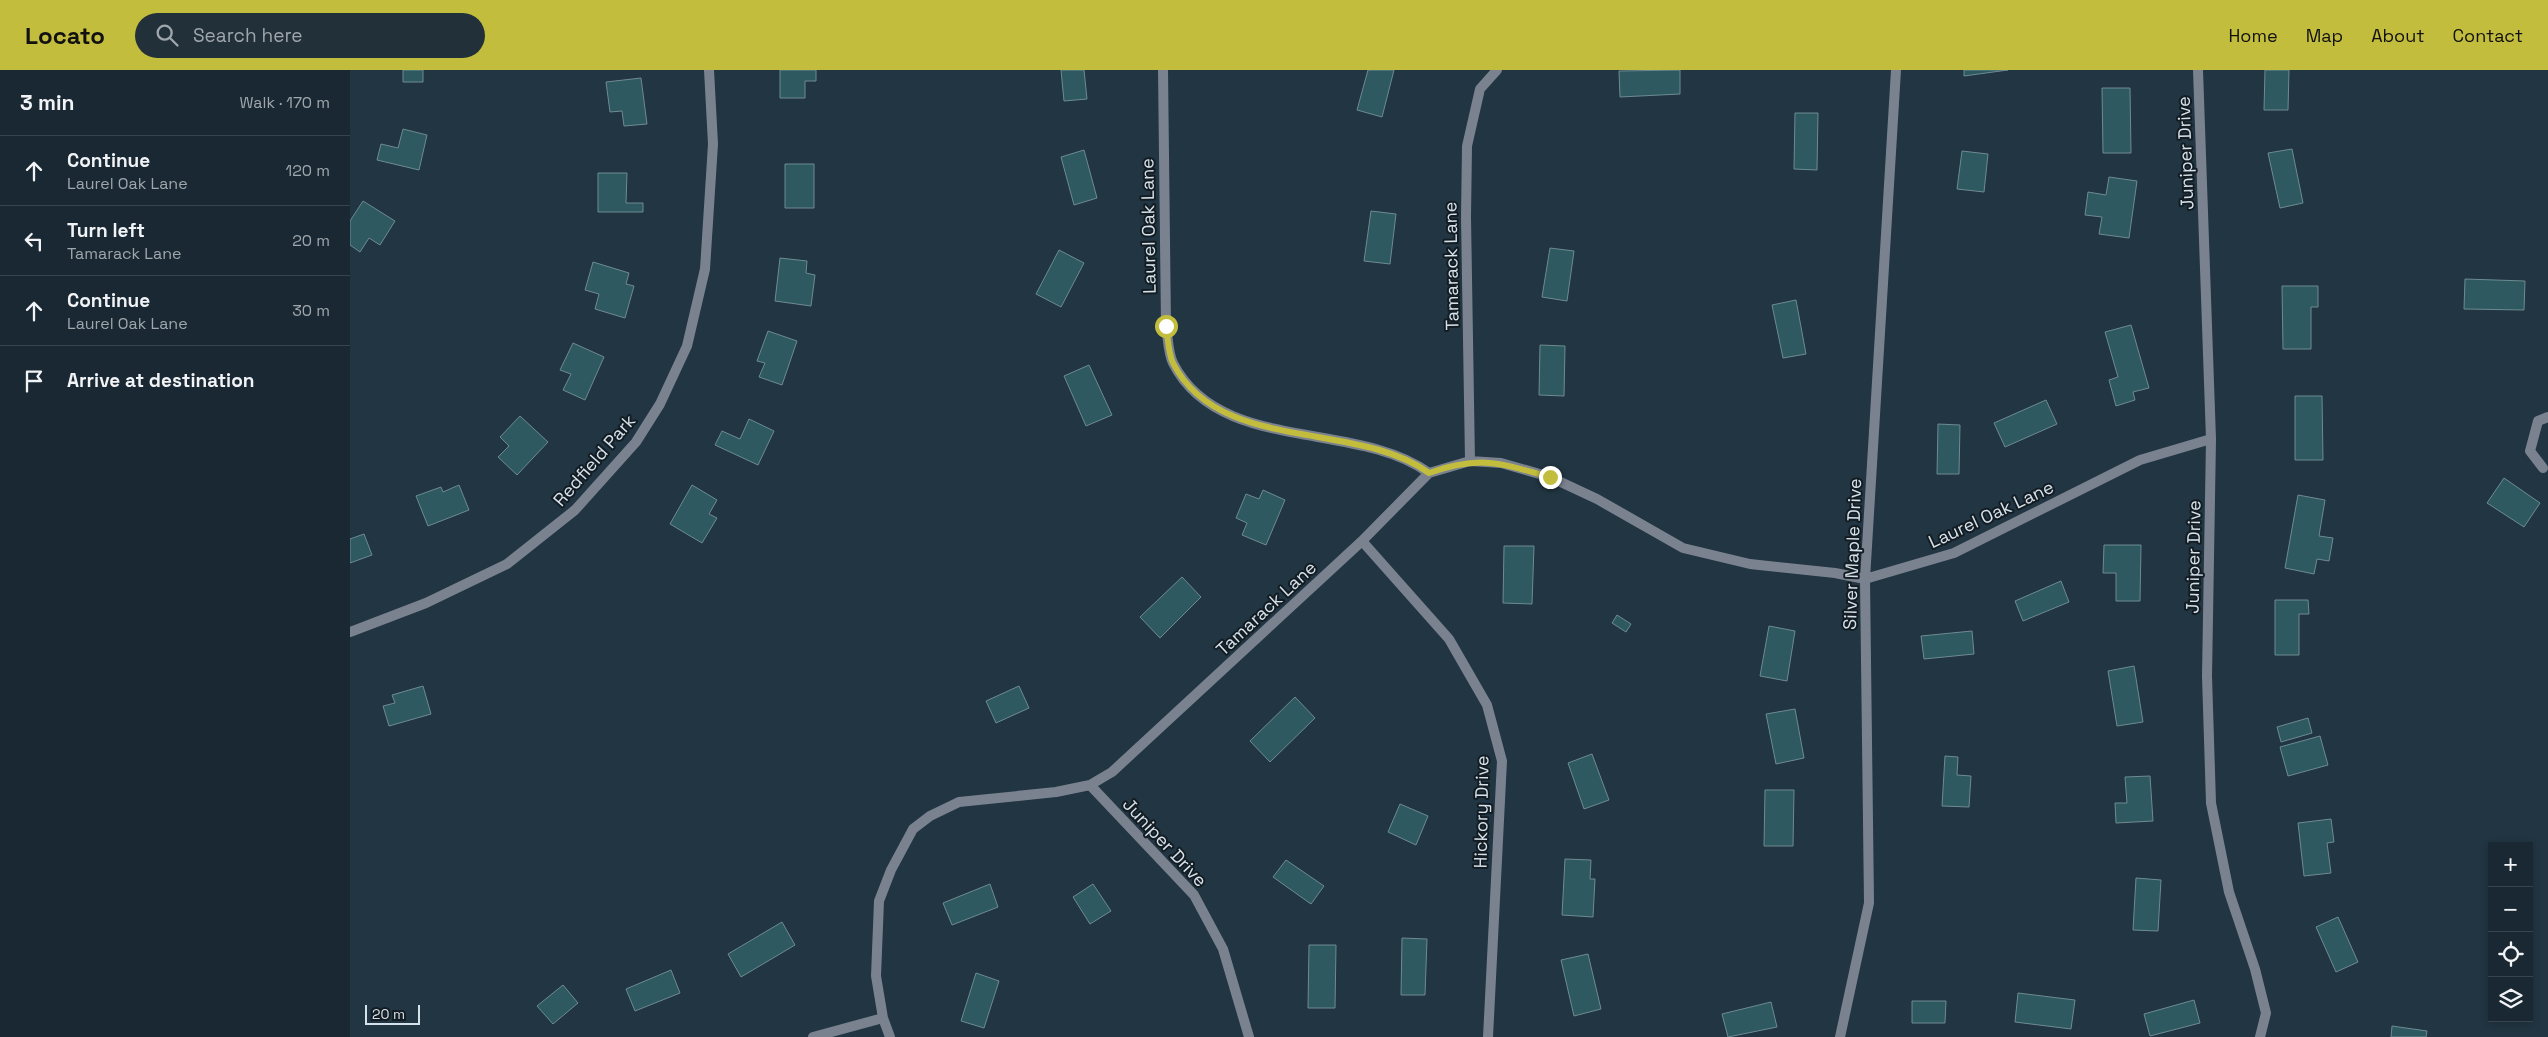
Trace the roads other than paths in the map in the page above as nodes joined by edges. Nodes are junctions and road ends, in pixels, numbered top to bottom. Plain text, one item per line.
1 (709, 70) edge
2 (1163, 70) edge
3 (1497, 70) edge
4 (1896, 70) edge
5 (2198, 70) edge
6 (2548, 417) edge
7 (2211, 439) junction
8 (1470, 462) junction
9 (2543, 468) dead end
10 (1429, 473) junction
11 (1362, 541) junction
12 (1864, 580) junction
13 (350, 632) edge
14 (1090, 785) junction
15 (883, 1018) junction
16 (813, 1037) edge
17 (890, 1037) edge
18 (1249, 1037) edge
19 (1488, 1037) edge
20 (1840, 1037) edge
21 (2260, 1037) edge

1 - 13 street, Redfield Park
2 - 10 street, Laurel Oak Lane
3 - 8 street, Tamarack Lane
4 - 12 street, Silver Maple Drive
5 - 7 street, Juniper Drive
6 - 9 street
7 - 12 street, Laurel Oak Lane
7 - 21 street, Juniper Drive
8 - 10 street
8 - 12 street
10 - 11 street, Tamarack Lane
11 - 14 street, Tamarack Lane
11 - 19 street, Hickory Drive
12 - 20 street, Silver Maple Drive
14 - 15 street, Tamarack Lane
14 - 18 street, Juniper Drive
15 - 16 street
15 - 17 street, Tamarack Lane

